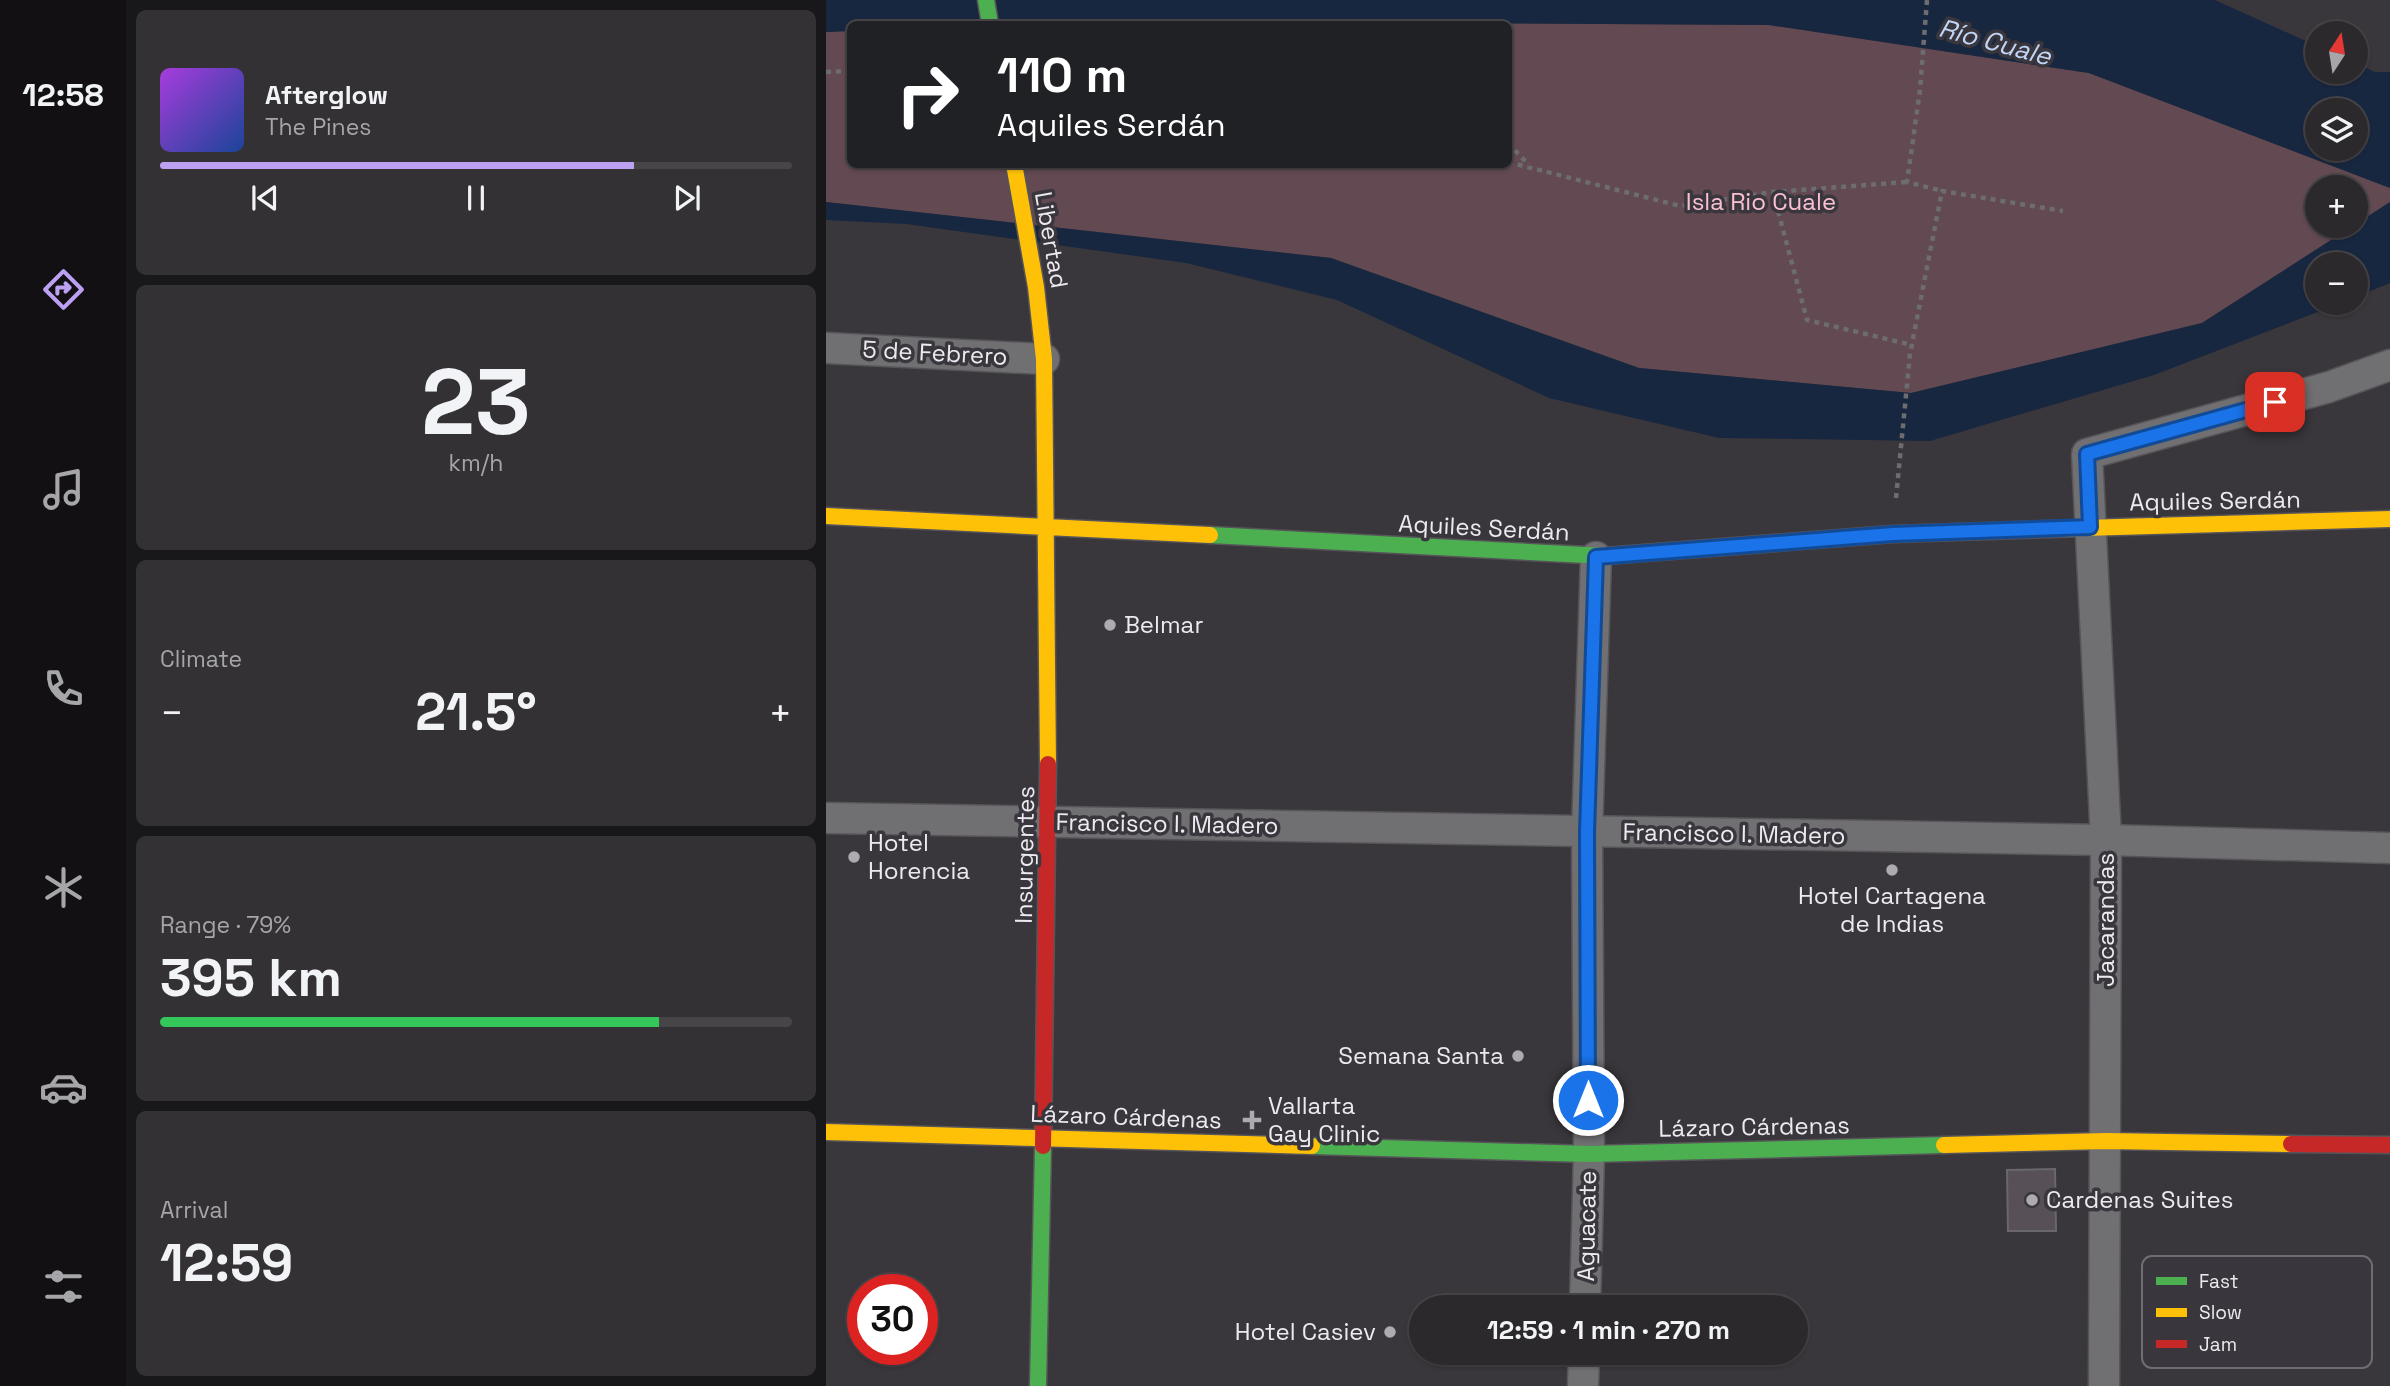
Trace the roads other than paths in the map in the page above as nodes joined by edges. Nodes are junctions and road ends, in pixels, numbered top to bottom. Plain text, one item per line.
1 (986, 0) edge
2 (990, 21) edge
3 (1015, 168) edge
4 (1041, 324) joint
5 (826, 348) edge
6 (1044, 359) junction
7 (2390, 365) edge
8 (826, 516) edge
9 (2390, 519) edge
10 (1045, 525) junction
11 (2090, 527) junction
12 (1596, 557) junction
13 (826, 818) edge
14 (1049, 821) junction
15 (1587, 832) junction
16 (2106, 840) junction
17 (2390, 848) edge
18 (826, 1132) edge
19 (1041, 1137) junction
20 (2107, 1141) junction
21 (2390, 1145) edge
22 (1588, 1154) junction
23 (1585, 1295) edge
24 (1584, 1365) edge
25 (1038, 1386) edge
26 (1583, 1386) edge
27 (2104, 1386) edge

1 - 2 street
3 - 4 street, Libertad
4 - 6 street, Insurgentes
5 - 6 street, 5 de Febrero
6 - 10 street, Insurgentes
7 - 11 street, Jacarandas
8 - 10 street, Aquiles Serdán
9 - 11 street, Aquiles Serdán
10 - 12 street, Aquiles Serdán
10 - 14 street, Insurgentes
11 - 12 street, Aquiles Serdán
11 - 16 street, Jacarandas
12 - 15 street, Aguacate
13 - 14 street, Francisco I. Madero
14 - 15 street, Francisco I. Madero
14 - 19 street, Insurgentes
15 - 16 street, Francisco I. Madero
15 - 22 street, Aguacate
16 - 17 street, Francisco I. Madero
16 - 20 street, Jacarandas
18 - 19 street, Lázaro Cárdenas
19 - 22 street, Lázaro Cárdenas
19 - 25 street, Insurgentes
20 - 21 street, Lázaro Cárdenas
20 - 22 street, Lázaro Cárdenas
20 - 27 street, Jacarandas
22 - 23 street, Aguacate
24 - 26 street

